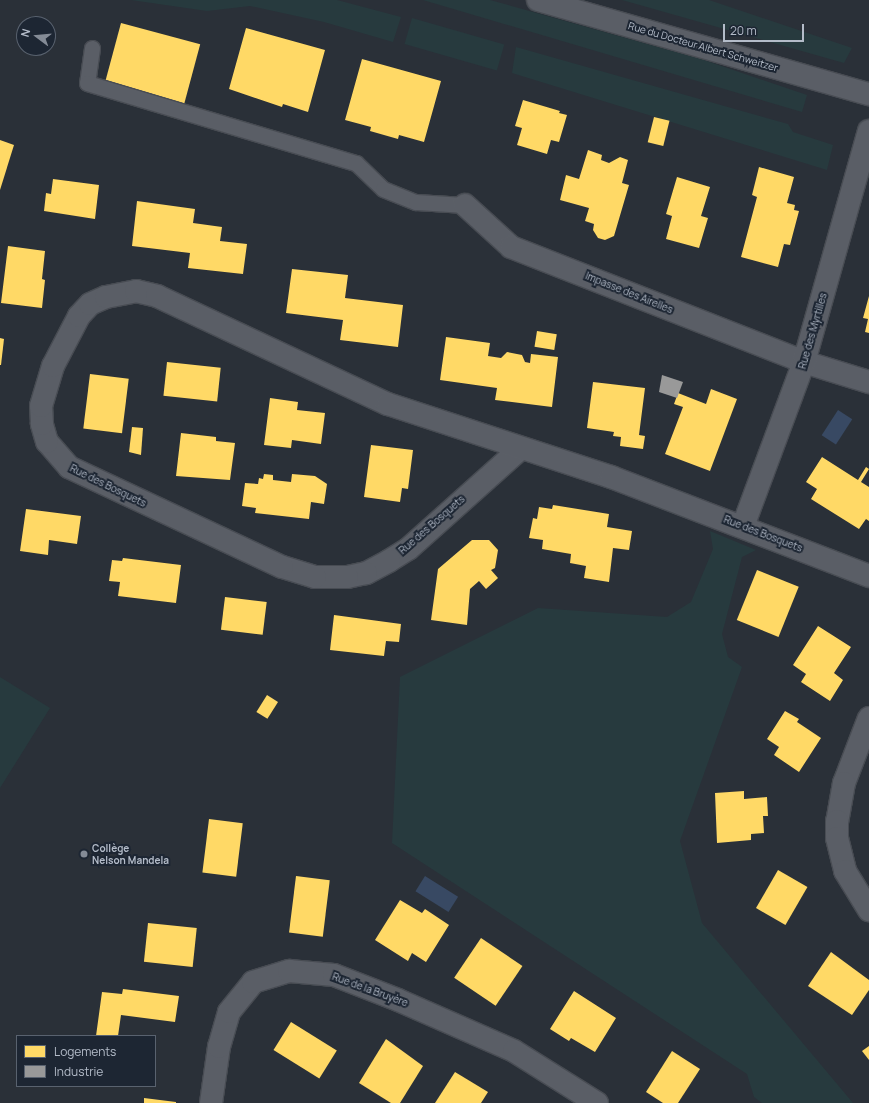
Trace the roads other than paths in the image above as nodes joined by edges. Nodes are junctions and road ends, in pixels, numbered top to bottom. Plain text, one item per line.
1 (538, 0) edge
2 (92, 48) dead end
3 (869, 94) edge
4 (869, 131) edge
5 (465, 205) joint
6 (804, 362) junction
7 (869, 382) edge
8 (520, 449) junction
9 (743, 526) junction
10 (869, 576) edge
11 (869, 718) edge
12 (869, 910) edge
13 (211, 1103) edge
14 (597, 1103) edge

1 - 3 street, Rue du Docteur Albert Schweitzer
2 - 5 lane
4 - 6 street, Rue des Myrtilles
5 - 6 street, Impasse des Airelles
6 - 7 street, Impasse des Airelles
6 - 9 street, Rue des Myrtilles
8 - 8 street, Rue des Bosquets
8 - 9 street, Rue des Bosquets
9 - 10 street, Rue des Bosquets
11 - 12 street
13 - 14 street, Rue de la Bruyère

